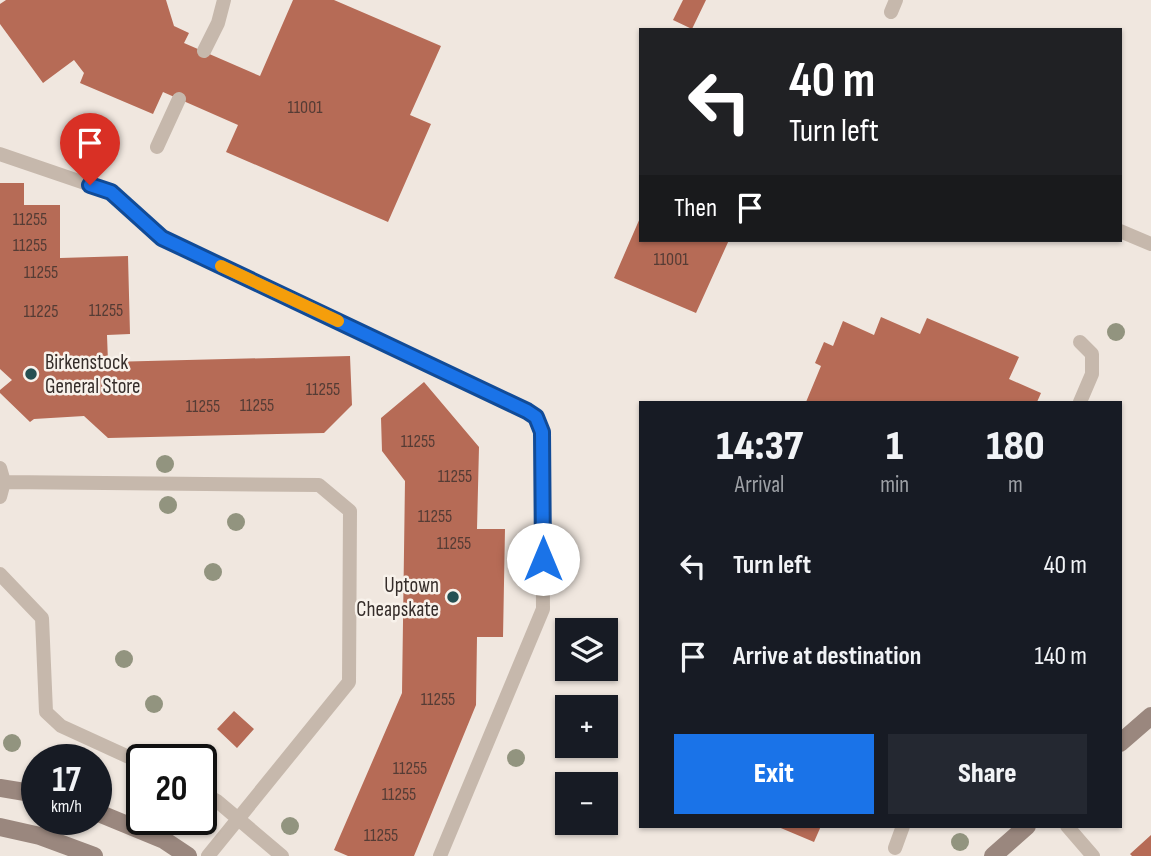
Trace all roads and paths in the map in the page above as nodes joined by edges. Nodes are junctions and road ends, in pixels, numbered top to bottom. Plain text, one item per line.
1 (224, 0) edge
2 (204, 51) dead end
3 (179, 99) dead end
4 (157, 147) dead end
5 (0, 154) edge
6 (1122, 232) edge
7 (1151, 244) edge
8 (1080, 342) dead end
9 (1080, 401) edge
10 (1, 483) edge
11 (0, 574) edge
12 (1151, 716) edge
13 (1122, 741) edge
14 (126, 756) edge
15 (0, 788) edge
16 (21, 791) edge
17 (217, 801) edge
18 (112, 819) edge
19 (239, 819) junction
20 (0, 827) edge
21 (903, 828) edge
22 (1025, 828) edge
23 (1069, 828) edge
24 (895, 848) dead end
25 (94, 856) edge
26 (188, 856) edge
27 (208, 856) edge
28 (282, 856) edge
29 (440, 856) edge
30 (993, 856) edge
31 (1093, 856) edge

1 - 2 lane
3 - 4 lane
5 - 29 lane
6 - 7 lane
8 - 9 lane
10 - 19 lane
11 - 14 lane
12 - 13 street
15 - 16 street
17 - 19 lane
18 - 26 street
19 - 27 lane
19 - 28 lane
20 - 25 street
21 - 24 lane
22 - 30 street
23 - 31 lane

